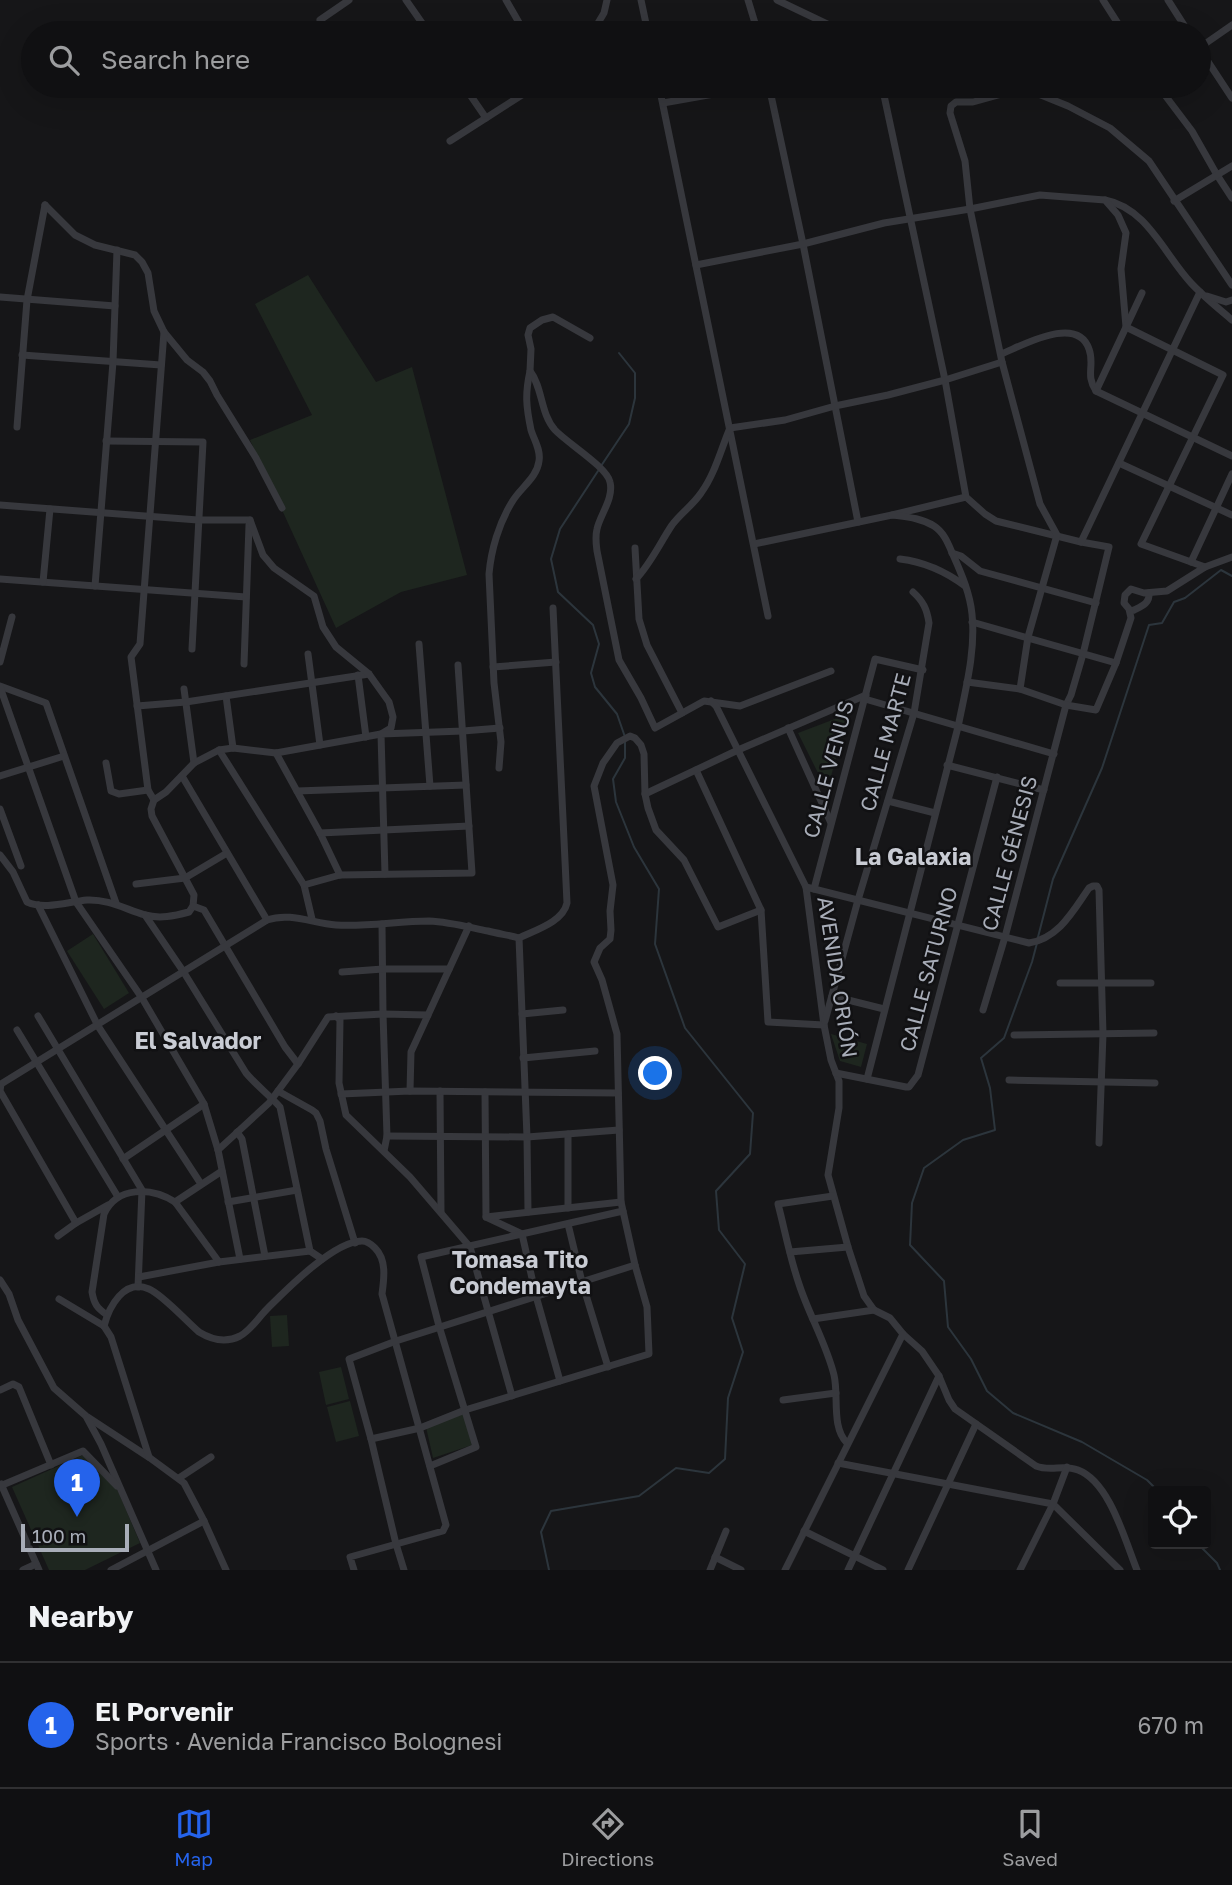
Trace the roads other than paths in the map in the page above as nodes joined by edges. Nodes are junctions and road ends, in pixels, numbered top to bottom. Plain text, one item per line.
1 (349, 0) edge
2 (406, 0) edge
3 (506, 0) edge
4 (607, 0) edge
5 (641, 0) edge
6 (748, 0) edge
7 (777, 0) edge
8 (1103, 0) edge
9 (1168, 0) edge
10 (320, 20) dead end
11 (421, 21) edge
12 (518, 21) edge
13 (599, 21) edge
14 (645, 21) edge
15 (754, 21) edge
16 (821, 21) edge
17 (1116, 21) edge
18 (1181, 21) edge
19 (1232, 25) edge
20 (1211, 40) edge
21 (1211, 66) edge
22 (472, 98) edge
23 (517, 98) edge
24 (662, 98) edge
25 (691, 98) edge
26 (772, 98) edge
27 (885, 98) edge
28 (980, 98) edge
29 (1048, 98) edge
30 (1167, 98) edge
31 (1232, 98) edge
32 (663, 103) junction
33 (486, 118) junction
34 (450, 141) dead end
35 (1232, 166) edge
36 (1217, 176) junction
37 (1232, 198) edge
38 (1105, 200) junction
39 (1174, 201) junction
40 (970, 209) junction
41 (911, 220) junction
42 (803, 244) junction
43 (117, 250) junction
44 (696, 265) junction
45 (1232, 285) edge
46 (1142, 293) dead end
47 (1202, 293) junction
48 (0, 297) edge
49 (27, 300) junction
50 (1232, 300) edge
51 (115, 306) junction
52 (1232, 320) edge
53 (1126, 327) junction
54 (163, 331) junction
55 (590, 338) dead end
56 (1173, 350) junction
57 (22, 355) junction
58 (1002, 358) junction
59 (113, 362) junction
60 (162, 365) junction
61 (530, 371) junction
62 (945, 380) junction
63 (1096, 391) junction
64 (835, 406) junction
65 (1143, 413) junction
66 (17, 427) dead end
67 (730, 428) junction
68 (1192, 437) junction
69 (106, 441) junction
70 (155, 442) junction
71 (1232, 456) edge
72 (1119, 463) junction
73 (1232, 474) edge
74 (1168, 486) junction
75 (966, 497) junction
76 (0, 505) edge
77 (282, 508) dead end
78 (1216, 508) junction
79 (50, 509) junction
80 (101, 513) junction
81 (892, 515) junction
82 (1232, 515) edge
83 (149, 516) junction
84 (198, 520) junction
85 (250, 520) junction
86 (858, 523) junction
87 (1057, 535) junction
88 (1081, 542) junction
89 (754, 544) junction
90 (635, 548) dead end
91 (952, 553) junction
92 (1232, 557) edge
93 (900, 559) dead end
94 (1191, 562) junction
95 (1205, 567) junction
96 (0, 579) edge
97 (636, 579) junction
98 (43, 582) junction
99 (95, 586) junction
100 (966, 586) junction
101 (1042, 588) junction
102 (143, 589) junction
103 (913, 592) dead end
104 (194, 593) junction
105 (1149, 593) junction
106 (246, 597) junction
107 (1096, 603) junction
108 (553, 608) dead end
109 (1135, 610) dead end
110 (768, 616) dead end
111 (12, 617) dead end
112 (972, 622) junction
113 (1028, 637) junction
114 (419, 644) dead end
115 (191, 649) dead end
116 (308, 654) dead end
117 (1083, 654) junction
118 (0, 662) edge
119 (556, 662) junction
120 (1116, 663) junction
121 (244, 664) dead end
122 (458, 665) dead end
123 (493, 667) junction
124 (923, 670) junction
125 (831, 671) dead end
126 (369, 674) junction
127 (358, 676) junction
128 (967, 682) junction
129 (312, 683) junction
130 (0, 687) edge
131 (184, 689) dead end
132 (1020, 689) junction
133 (226, 696) junction
134 (866, 697) junction
135 (710, 701) junction
136 (186, 702) junction
137 (1066, 705) junction
138 (138, 706) junction
139 (682, 713) junction
140 (914, 713) junction
141 (958, 727) junction
142 (500, 728) junction
143 (788, 728) junction
144 (427, 732) junction
145 (463, 732) junction
146 (382, 734) junction
147 (366, 737) junction
148 (320, 745) junction
149 (233, 748) junction
150 (738, 750) junction
151 (219, 751) junction
152 (276, 753) junction
153 (1054, 754) junction
154 (64, 756) junction
155 (106, 763) dead end
156 (194, 763) junction
157 (947, 765) junction
158 (29, 768) junction
159 (499, 768) dead end
160 (696, 770) junction
161 (0, 776) edge
162 (182, 776) junction
163 (997, 777) junction
164 (466, 785) junction
165 (430, 786) junction
166 (384, 789) junction
167 (148, 790) junction
168 (1044, 790) junction
169 (297, 791) junction
170 (645, 794) junction
171 (154, 800) junction
172 (888, 801) junction
173 (0, 809) edge
174 (935, 813) junction
175 (831, 824) junction
176 (469, 826) junction
177 (385, 831) junction
178 (320, 833) junction
179 (227, 853) junction
180 (0, 855) edge
181 (21, 866) dead end
182 (385, 874) junction
183 (340, 875) junction
184 (185, 878) junction
185 (136, 884) dead end
186 (304, 885) junction
187 (810, 888) junction
188 (858, 900) junction
189 (76, 902) junction
190 (116, 903) junction
191 (38, 905) junction
192 (193, 906) junction
193 (761, 910) junction
194 (910, 913) junction
195 (145, 915) junction
196 (312, 919) junction
197 (267, 920) junction
198 (382, 924) junction
199 (957, 925) junction
200 (469, 926) junction
201 (1005, 937) junction
202 (519, 938) junction
203 (226, 946) junction
204 (383, 969) junction
205 (449, 969) junction
206 (183, 971) junction
207 (342, 972) dead end
208 (1060, 983) dead end
209 (1102, 983) junction
210 (1151, 983) dead end
211 (832, 996) junction
212 (142, 998) junction
213 (884, 1009) junction
214 (564, 1010) dead end
215 (983, 1010) dead end
216 (383, 1014) junction
217 (522, 1014) junction
218 (428, 1015) junction
219 (38, 1016) dead end
220 (336, 1016) junction
221 (824, 1025) junction
222 (98, 1026) junction
223 (17, 1030) dead end
224 (1154, 1033) dead end
225 (1103, 1034) junction
226 (1014, 1035) dead end
227 (58, 1050) junction
228 (595, 1051) dead end
229 (523, 1059) junction
230 (37, 1063) junction
231 (298, 1064) junction
232 (836, 1073) junction
233 (867, 1079) junction
234 (1009, 1080) dead end
235 (1101, 1083) junction
236 (1155, 1083) dead end
237 (1, 1084) edge
238 (278, 1091) junction
239 (410, 1091) junction
240 (440, 1091) junction
241 (485, 1092) junction
242 (524, 1092) junction
243 (386, 1093) junction
244 (618, 1093) junction
245 (341, 1094) junction
246 (272, 1099) junction
247 (204, 1104) junction
248 (166, 1130) junction
249 (619, 1130) junction
250 (237, 1132) junction
251 (568, 1134) junction
252 (387, 1136) junction
253 (442, 1137) junction
254 (485, 1137) junction
255 (527, 1137) junction
256 (1099, 1143) dead end
257 (218, 1150) junction
258 (384, 1151) junction
259 (123, 1159) junction
260 (222, 1171) junction
261 (201, 1184) junction
262 (142, 1190) junction
263 (297, 1190) junction
264 (833, 1196) junction
265 (118, 1197) junction
266 (253, 1198) junction
267 (175, 1202) junction
268 (228, 1202) junction
269 (621, 1202) junction
270 (108, 1205) junction
271 (568, 1208) junction
272 (623, 1211) junction
273 (441, 1212) junction
274 (528, 1212) junction
275 (486, 1217) junction
276 (76, 1223) junction
277 (568, 1224) junction
278 (522, 1234) junction
279 (58, 1236) dead end
280 (355, 1243) junction
281 (470, 1247) junction
282 (848, 1247) junction
283 (310, 1251) junction
284 (790, 1252) junction
285 (265, 1256) junction
286 (240, 1259) junction
287 (322, 1259) junction
288 (219, 1262) junction
289 (635, 1265) junction
290 (139, 1277) junction
291 (0, 1280) edge
292 (582, 1282) junction
293 (138, 1287) junction
294 (536, 1296) junction
295 (58, 1299) dead end
296 (874, 1310) junction
297 (488, 1311) junction
298 (107, 1315) junction
299 (813, 1319) junction
300 (104, 1326) junction
301 (439, 1326) junction
302 (903, 1334) junction
303 (396, 1341) junction
304 (608, 1367) junction
305 (939, 1377) junction
306 (560, 1381) junction
307 (0, 1390) edge
308 (836, 1393) junction
309 (512, 1396) junction
310 (783, 1400) dead end
311 (465, 1410) junction
312 (86, 1416) junction
313 (976, 1424) junction
314 (420, 1428) junction
315 (371, 1439) junction
316 (847, 1443) junction
317 (211, 1457) dead end
318 (150, 1458) junction
319 (838, 1463) junction
320 (51, 1465) junction
321 (430, 1466) junction
322 (1067, 1467) junction
323 (894, 1473) junction
324 (179, 1478) junction
325 (948, 1484) junction
326 (1, 1485) edge
327 (121, 1490) junction
328 (1053, 1504) junction
329 (204, 1521) junction
330 (726, 1531) dead end
331 (804, 1531) junction
332 (396, 1544) junction
333 (147, 1550) junction
334 (855, 1556) junction
335 (715, 1557) junction
336 (38, 1567) edge
337 (23, 1570) edge
338 (111, 1570) edge
339 (156, 1570) edge
340 (226, 1570) edge
341 (354, 1570) edge
342 (404, 1570) edge
343 (710, 1570) edge
344 (741, 1570) edge
345 (785, 1570) edge
346 (848, 1570) edge
347 (883, 1570) edge
348 (908, 1570) edge
349 (1020, 1570) edge
350 (1120, 1570) edge
351 (1137, 1570) edge

1 - 10 street
2 - 11 street
3 - 12 street
4 - 13 street
5 - 14 street
6 - 15 street
7 - 16 street
8 - 17 street
9 - 18 street
19 - 20 street
21 - 31 street
22 - 33 street
23 - 33 street
24 - 32 street
25 - 32 street
26 - 42 street
27 - 41 street
28 - 40 street
29 - 39 street
30 - 36 street
32 - 44 street
33 - 34 street
35 - 36 street
36 - 37 street
36 - 39 street
38 - 40 street
38 - 47 street
38 - 53 street
39 - 45 street
40 - 41 street
40 - 58 street
41 - 42 street
41 - 62 street
42 - 44 street
42 - 64 street
43 - 49 street
43 - 51 street
43 - 54 street
44 - 67 street
46 - 53 street
47 - 50 street
47 - 52 street
47 - 56 street
48 - 49 street
49 - 51 street
49 - 57 street
51 - 59 street
53 - 56 street
53 - 63 street
54 - 60 street
54 - 77 street
55 - 61 street
56 - 65 street
56 - 68 street
57 - 59 street
57 - 66 street
58 - 62 street
58 - 63 street
58 - 87 street
59 - 60 street
59 - 69 street
60 - 70 street
61 - 123 street
61 - 139 street
62 - 64 street
62 - 75 street
63 - 65 street
64 - 67 street
64 - 86 street
65 - 68 street
65 - 72 street
67 - 89 street
67 - 97 street
68 - 71 street
68 - 74 street
69 - 70 street
69 - 80 street
70 - 83 street
70 - 84 street
72 - 74 street
72 - 88 street
73 - 78 street
74 - 78 street
74 - 94 street
75 - 81 street
75 - 87 street
76 - 79 street
78 - 82 street
78 - 94 street
79 - 80 street
79 - 98 street
80 - 83 street
80 - 99 street
81 - 86 street
81 - 91 street
83 - 84 street
83 - 102 street
84 - 85 street
84 - 104 street
85 - 106 street
85 - 126 street
86 - 89 street
87 - 88 street
87 - 101 street
88 - 107 street, CALLE GÉNESIS
89 - 110 street
90 - 97 street
91 - 100 street
91 - 101 street
92 - 95 street
93 - 100 street
94 - 95 street
95 - 105 street
96 - 98 street
97 - 139 street
98 - 99 street
99 - 102 street
100 - 112 street
101 - 107 street
101 - 113 street
102 - 104 street
102 - 138 street
103 - 124 street, CALLE MARTE
104 - 106 street
104 - 115 street
105 - 109 street
105 - 120 street
106 - 121 street
107 - 117 street, CALLE GÉNESIS
108 - 119 street
111 - 118 street
112 - 113 street
112 - 128 street
113 - 117 street
113 - 132 street
114 - 144 street
116 - 129 street
117 - 120 street
117 - 137 street, CALLE GÉNESIS
119 - 123 street
119 - 202 street
120 - 137 street
122 - 145 street
123 - 142 street
124 - 134 street, CALLE VENUS
124 - 140 street, CALLE MARTE
125 - 135 street
126 - 127 street
126 - 146 street
127 - 129 street
127 - 147 street
128 - 132 street
128 - 141 street
129 - 133 street
129 - 148 street
130 - 154 street
130 - 158 street
131 - 136 street
132 - 137 street
133 - 136 street
133 - 149 street
134 - 140 street
134 - 143 street
134 - 175 street, CALLE VENUS
135 - 139 street
135 - 150 street, AVENIDA ORIÓN
136 - 138 street
136 - 156 street
137 - 153 street, CALLE GÉNESIS
138 - 167 street
140 - 141 street
140 - 172 street, CALLE MARTE
141 - 153 street
141 - 157 street
142 - 145 street
142 - 159 street
143 - 150 street
143 - 175 street
144 - 145 street
144 - 146 street
144 - 165 street
145 - 164 street
146 - 147 street
146 - 166 street
147 - 148 street
148 - 152 street
149 - 151 street
149 - 152 street
150 - 160 street
150 - 187 street, AVENIDA ORIÓN
151 - 156 street
151 - 186 street
152 - 169 street
153 - 168 street, CALLE GÉNESIS
154 - 158 street
154 - 190 street
155 - 167 street
156 - 162 street
157 - 163 street
157 - 174 street
158 - 161 street
158 - 189 street
160 - 170 street
160 - 193 street
162 - 171 street
162 - 179 street
163 - 168 street
163 - 199 street, CALLE SATURNO
164 - 165 street
164 - 176 street
165 - 166 street
166 - 169 street
166 - 177 street
167 - 171 street
168 - 201 street, CALLE GÉNESIS
169 - 178 street
170 - 193 street
170 - 244 street
171 - 184 street
172 - 174 street
172 - 188 street, CALLE MARTE
173 - 181 street
174 - 194 street
175 - 187 street, CALLE VENUS
176 - 177 street
176 - 182 street
177 - 178 street
177 - 182 street
178 - 183 street
179 - 184 street
179 - 197 street
180 - 191 street
182 - 183 street
183 - 186 street
184 - 185 street
184 - 192 street
186 - 196 street
187 - 188 street
187 - 221 street, AVENIDA ORIÓN
188 - 194 street
188 - 211 street, CALLE MARTE
189 - 190 street
189 - 191 street
189 - 212 street
190 - 195 street
191 - 222 street
192 - 195 street
192 - 203 street
193 - 221 street
194 - 199 street
194 - 213 street
195 - 206 street
196 - 197 street
196 - 198 street
197 - 203 street
198 - 200 street
198 - 204 street
199 - 201 street
199 - 233 street, CALLE SATURNO
200 - 202 street
200 - 205 street
201 - 209 street
201 - 215 street, CALLE GÉNESIS
202 - 217 street
203 - 206 street
203 - 231 street
204 - 205 street
204 - 207 street
204 - 216 street
205 - 218 street
206 - 212 street
206 - 246 street
208 - 209 street
209 - 210 street
209 - 225 street
211 - 213 street
211 - 221 street, CALLE MARTE
212 - 222 street
212 - 247 street
213 - 233 street
214 - 217 street
216 - 218 street
216 - 220 street
216 - 243 street
217 - 229 street
218 - 239 street
219 - 227 street
220 - 231 street
220 - 245 street
221 - 232 street, AVENIDA ORIÓN
222 - 227 street
222 - 248 street
223 - 230 street
224 - 225 street
225 - 226 street
225 - 235 street
227 - 230 street
227 - 259 street
228 - 229 street
229 - 242 street
230 - 237 street
230 - 265 street
231 - 238 street
232 - 233 street
232 - 264 street, AVENIDA ORIÓN
234 - 235 street
235 - 236 street
235 - 256 street
237 - 276 street
238 - 246 street
238 - 280 street
239 - 240 street
239 - 243 street
240 - 241 street
240 - 253 street
241 - 242 street
241 - 254 street
242 - 244 street
242 - 255 street
243 - 245 street
243 - 252 street
244 - 249 street
245 - 258 street
246 - 250 street
246 - 263 street
247 - 248 street
247 - 257 street
248 - 259 street
248 - 261 street
249 - 251 street
249 - 269 street
250 - 257 street
250 - 266 street
251 - 255 street
251 - 271 street
252 - 253 street
252 - 258 street
253 - 254 street
253 - 273 street
254 - 255 street
254 - 275 street
255 - 274 street
257 - 260 street
258 - 273 street
259 - 262 street
260 - 261 street
260 - 268 street
261 - 267 street
262 - 265 street
262 - 267 street
262 - 290 street
263 - 266 street
263 - 283 street
264 - 282 street
264 - 284 street
265 - 270 street
266 - 268 street
266 - 285 street
267 - 288 street
268 - 286 street
269 - 271 street
269 - 272 street
270 - 276 street
270 - 298 street
271 - 274 street
272 - 277 street
272 - 289 street
273 - 281 street
274 - 275 street
275 - 278 street
276 - 279 street
277 - 278 street
277 - 292 street
278 - 281 street
278 - 294 street
280 - 287 street
280 - 303 street
281 - 297 street
281 - 301 street
282 - 284 street
282 - 296 street
283 - 285 street
283 - 287 street
284 - 299 street
285 - 286 street
286 - 288 street
287 - 293 street
288 - 290 street
289 - 292 street
289 - 304 street
290 - 293 street
291 - 312 street
292 - 294 street
292 - 304 street
293 - 298 street
294 - 297 street
294 - 306 street
295 - 300 street
296 - 299 street
296 - 302 street
297 - 301 street
297 - 309 street
298 - 300 street
299 - 308 street
300 - 318 street
301 - 303 street
301 - 311 street
302 - 305 street
302 - 316 street
303 - 314 street
303 - 315 street
304 - 306 street
305 - 313 street
305 - 323 street
306 - 309 street
307 - 320 street
308 - 310 street
308 - 316 street
309 - 311 street
311 - 314 street
311 - 321 street
312 - 318 street
312 - 327 street
313 - 322 street
313 - 325 street
314 - 315 street
314 - 321 street
315 - 332 street
316 - 319 street
317 - 324 street
318 - 324 street
319 - 323 street
319 - 331 street
320 - 326 street
320 - 327 street
321 - 332 street
322 - 328 street
322 - 351 street
323 - 325 street
323 - 334 street
324 - 329 street
325 - 328 street
325 - 348 street
326 - 336 street
327 - 333 street
328 - 349 street
328 - 350 street
329 - 333 street
329 - 340 street
330 - 335 street
331 - 334 street
331 - 345 street
332 - 341 street
332 - 342 street
333 - 338 street
333 - 339 street
334 - 346 street
334 - 347 street
335 - 343 street
335 - 344 street
336 - 337 street

